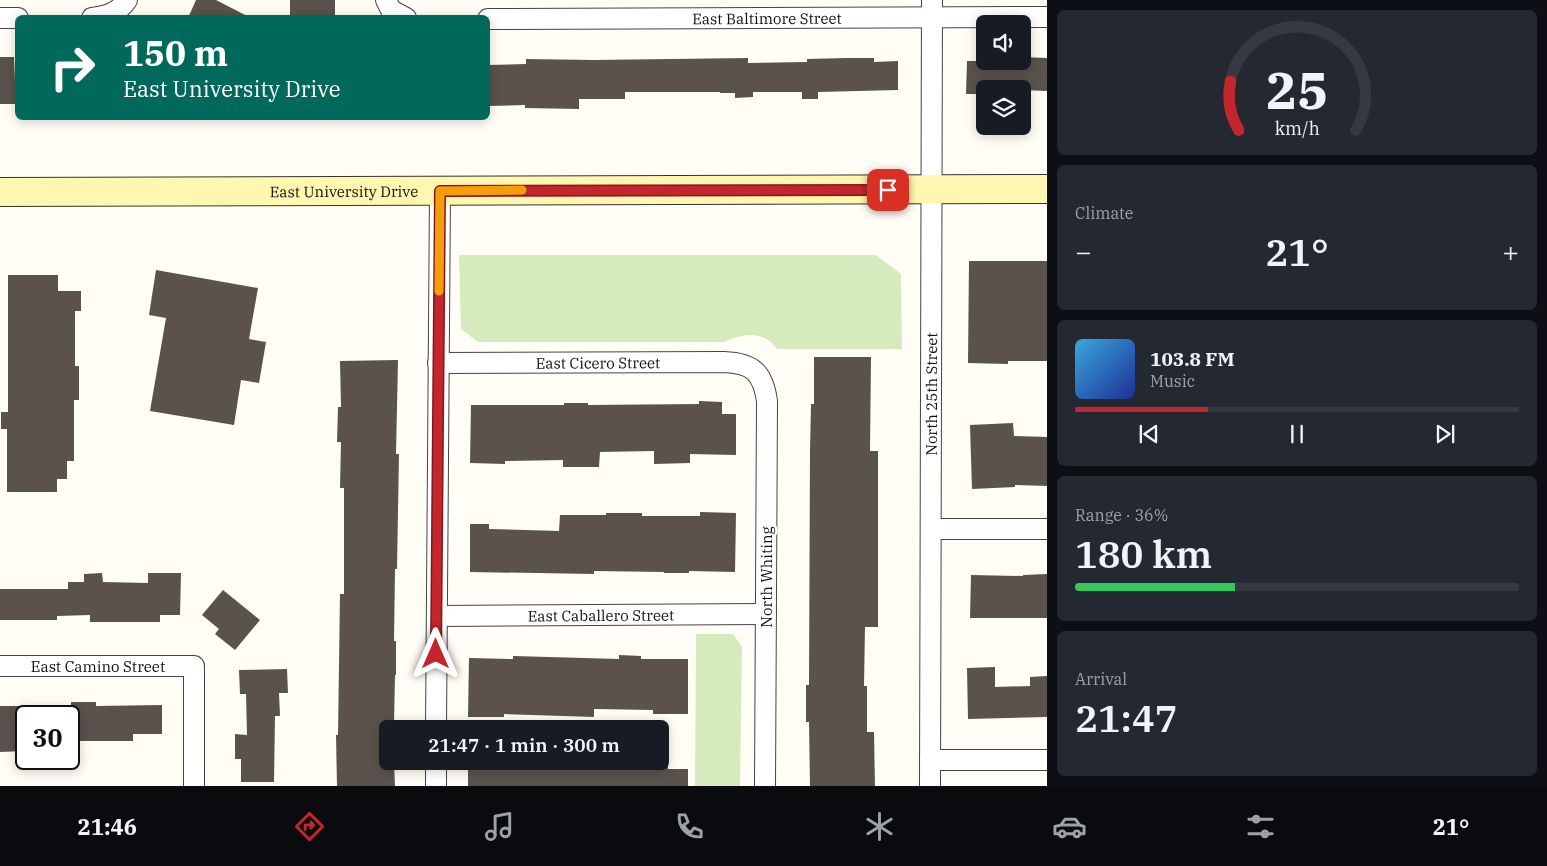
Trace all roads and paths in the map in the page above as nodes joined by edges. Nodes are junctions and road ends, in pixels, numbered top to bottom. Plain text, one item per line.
1 (125, 4) edge
2 (932, 9) edge
3 (105, 15) edge
4 (1047, 17) edge
5 (0, 18) edge
6 (15, 18) edge
7 (490, 19) edge
8 (1047, 189) edge
9 (933, 190) junction
10 (440, 191) junction
11 (0, 192) edge
12 (438, 363) junction
13 (756, 370) joint
14 (931, 529) junction
15 (1047, 529) edge
16 (766, 614) junction
17 (437, 616) junction
18 (0, 666) edge
19 (436, 720) edge
20 (930, 760) junction
21 (1047, 760) edge
22 (436, 770) edge
23 (194, 786) edge
24 (436, 786) edge
25 (765, 786) edge
26 (930, 786) edge

1 - 3 street
2 - 4 street, East Baltimore Street
2 - 7 street, East Baltimore Street
2 - 9 street, North 25th Street
5 - 6 street
8 - 9 main road, East University Drive
9 - 10 main road, East University Drive
9 - 14 street, North 25th Street
10 - 11 main road, East University Drive
10 - 12 street
12 - 13 street, East Cicero Street
12 - 17 street
13 - 16 street, North Whiting
14 - 15 street
14 - 20 street, North 25th Street
16 - 17 street, East Caballero Street
16 - 25 street, North Whiting
17 - 19 street
18 - 23 street, East Camino Street
20 - 21 street
20 - 26 street, North 25th Street
22 - 24 street

